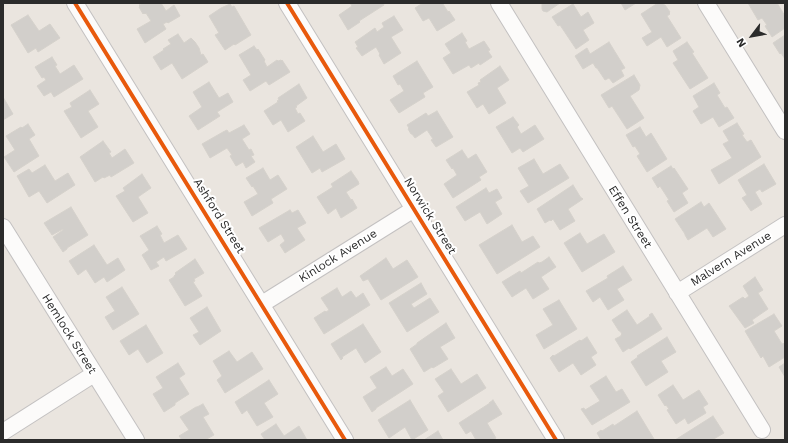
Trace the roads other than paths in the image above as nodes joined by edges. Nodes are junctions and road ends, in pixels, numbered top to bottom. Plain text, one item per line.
1 (75, 3) edge
2 (287, 3) edge
3 (499, 3) edge
4 (706, 3) edge
5 (785, 131) edge
6 (414, 209) junction
7 (785, 226) edge
8 (3, 227) edge
9 (677, 293) junction
10 (262, 304) junction
11 (94, 374) junction
12 (762, 430) dead end
13 (3, 432) edge
14 (136, 440) edge
15 (345, 440) edge
16 (556, 440) edge

1 - 10 street, Ashford Street
2 - 6 street, Norwick Street
3 - 9 street, Effen Street
4 - 5 street
6 - 10 street, Kinlock Avenue
6 - 16 street, Norwick Street
7 - 9 street, Malvern Avenue
8 - 11 street, Hemlock Street
9 - 12 street, Effen Street
10 - 15 street, Ashford Street
11 - 13 street
11 - 14 street, Hemlock Street

